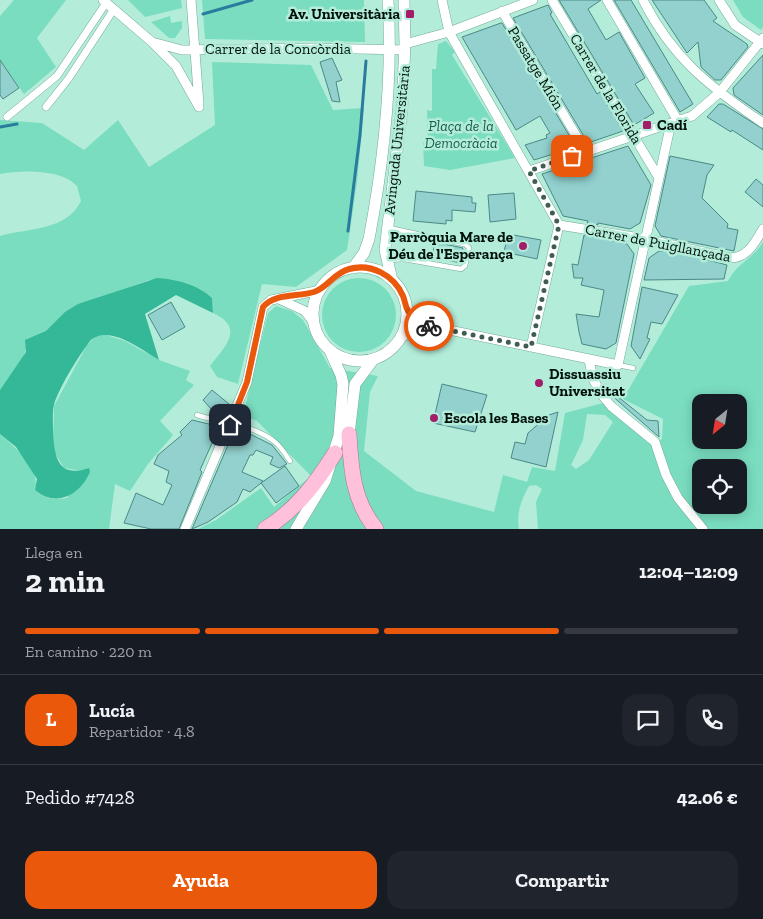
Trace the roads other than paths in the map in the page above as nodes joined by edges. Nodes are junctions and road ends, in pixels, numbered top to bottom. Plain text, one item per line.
1 (191, 0) edge
2 (388, 0) edge
3 (404, 0) edge
4 (442, 0) edge
5 (532, 0) edge
6 (552, 0) edge
7 (607, 0) edge
8 (644, 0) edge
9 (720, 0) edge
10 (105, 1) edge
11 (114, 9) junction
12 (502, 11) junction
13 (449, 32) junction
14 (152, 42) junction
15 (762, 42) edge
16 (405, 47) junction
17 (195, 49) junction
18 (390, 50) junction
19 (719, 94) junction
20 (46, 107) dead end
21 (7, 118) dead end
22 (675, 122) junction
23 (763, 124) edge
24 (634, 135) junction
25 (586, 152) junction
26 (529, 171) junction
27 (659, 178) junction
28 (559, 225) junction
29 (388, 228) junction
30 (763, 229) edge
31 (646, 239) junction
32 (386, 260) junction
33 (352, 268) junction
34 (392, 280) junction
35 (320, 290) junction
36 (276, 298) junction
37 (407, 310) junction
38 (314, 323) junction
39 (430, 326) junction
40 (402, 337) junction
41 (531, 347) junction
42 (330, 350) junction
43 (373, 360) junction
44 (589, 360) junction
45 (618, 365) junction
46 (633, 368) dead end
47 (197, 415) dead end
48 (230, 425) junction
49 (349, 434) junction
50 (335, 453) junction
51 (290, 461) dead end
52 (184, 529) edge
53 (265, 529) edge
54 (296, 529) edge
55 (302, 529) edge
56 (376, 529) edge
57 (703, 529) edge

1 - 17 street
2 - 18 street, Avinguda Universitària
3 - 16 street, Avinguda Universitària
4 - 13 street
5 - 12 street, Carrer de la Concòrdia
6 - 24 street, Carrer de la Florida
7 - 22 street
8 - 19 street
9 - 15 street
10 - 11 street, Carrer de la Concòrdia
10 - 21 street
11 - 14 street, Carrer de la Concòrdia
11 - 20 street
12 - 13 street, Carrer de la Concòrdia
12 - 25 street, Passatge Mión
13 - 16 street, Carrer de la Concòrdia
13 - 26 street
14 - 17 street, Carrer de la Concòrdia
14 - 17 street, Carrer de la Concòrdia
15 - 19 street
16 - 18 street, Carrer de la Concòrdia
16 - 29 street, Avinguda Universitària
17 - 18 street, Carrer de la Concòrdia
18 - 33 street, Avinguda Universitària
19 - 22 street
19 - 23 street
22 - 24 street
22 - 27 street, Carrer de la Florida
24 - 25 street
24 - 27 street, Carrer de la Florida
25 - 26 street
26 - 28 street
27 - 31 street, Carrer de la Florida
28 - 31 street, Carrer de Puigllançada
28 - 41 street
29 - 32 street, Avinguda Universitària
29 - 32 lane
30 - 31 street, Carrer de Puigllançada
31 - 45 street, Carrer de la Florida
32 - 34 street, Avinguda Universitària
33 - 34 street
33 - 35 street
34 - 37 street
35 - 36 street
35 - 38 street
36 - 38 street
36 - 48 street
37 - 39 street
37 - 40 street
38 - 42 street
39 - 40 street
39 - 41 street
40 - 43 street
41 - 44 street
42 - 43 street
42 - 50 street
43 - 49 street
44 - 45 street
44 - 57 street
45 - 46 lane
47 - 48 lane
48 - 51 lane
48 - 52 street
49 - 55 street
49 - 56 highway
50 - 53 highway
50 - 54 street

